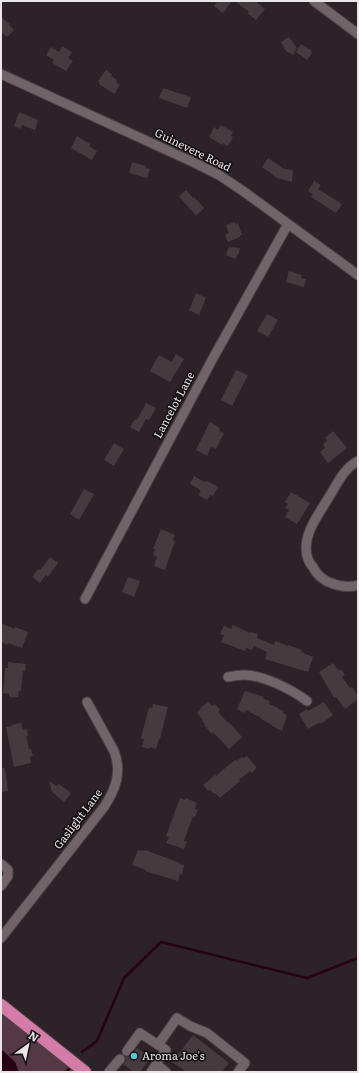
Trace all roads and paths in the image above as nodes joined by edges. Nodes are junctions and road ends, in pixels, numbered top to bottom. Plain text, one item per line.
1 (314, 1) edge
2 (358, 34) edge
3 (1, 74) edge
4 (288, 224) junction
5 (358, 275) edge
6 (358, 461) edge
7 (358, 585) edge
8 (85, 599) dead end
9 (228, 677) dead end
10 (306, 701) dead end
11 (87, 702) dead end
12 (1, 864) edge
13 (1, 886) edge
14 (1, 938) edge
15 (1, 1005) edge
16 (158, 1045) junction
17 (127, 1051) dead end
18 (120, 1059) dead end
19 (153, 1068) edge
20 (85, 1072) edge
21 (109, 1072) edge
22 (166, 1072) edge
23 (238, 1072) edge

1 - 2 street
3 - 4 street, Guinevere Road
4 - 5 street, Guinevere Road
4 - 8 street, Lancelot Lane
6 - 7 street
9 - 10 street
11 - 14 street, Gaslight Lane
12 - 13 street
15 - 20 highway
16 - 17 street
16 - 19 street
16 - 23 street
18 - 21 street
19 - 22 street

